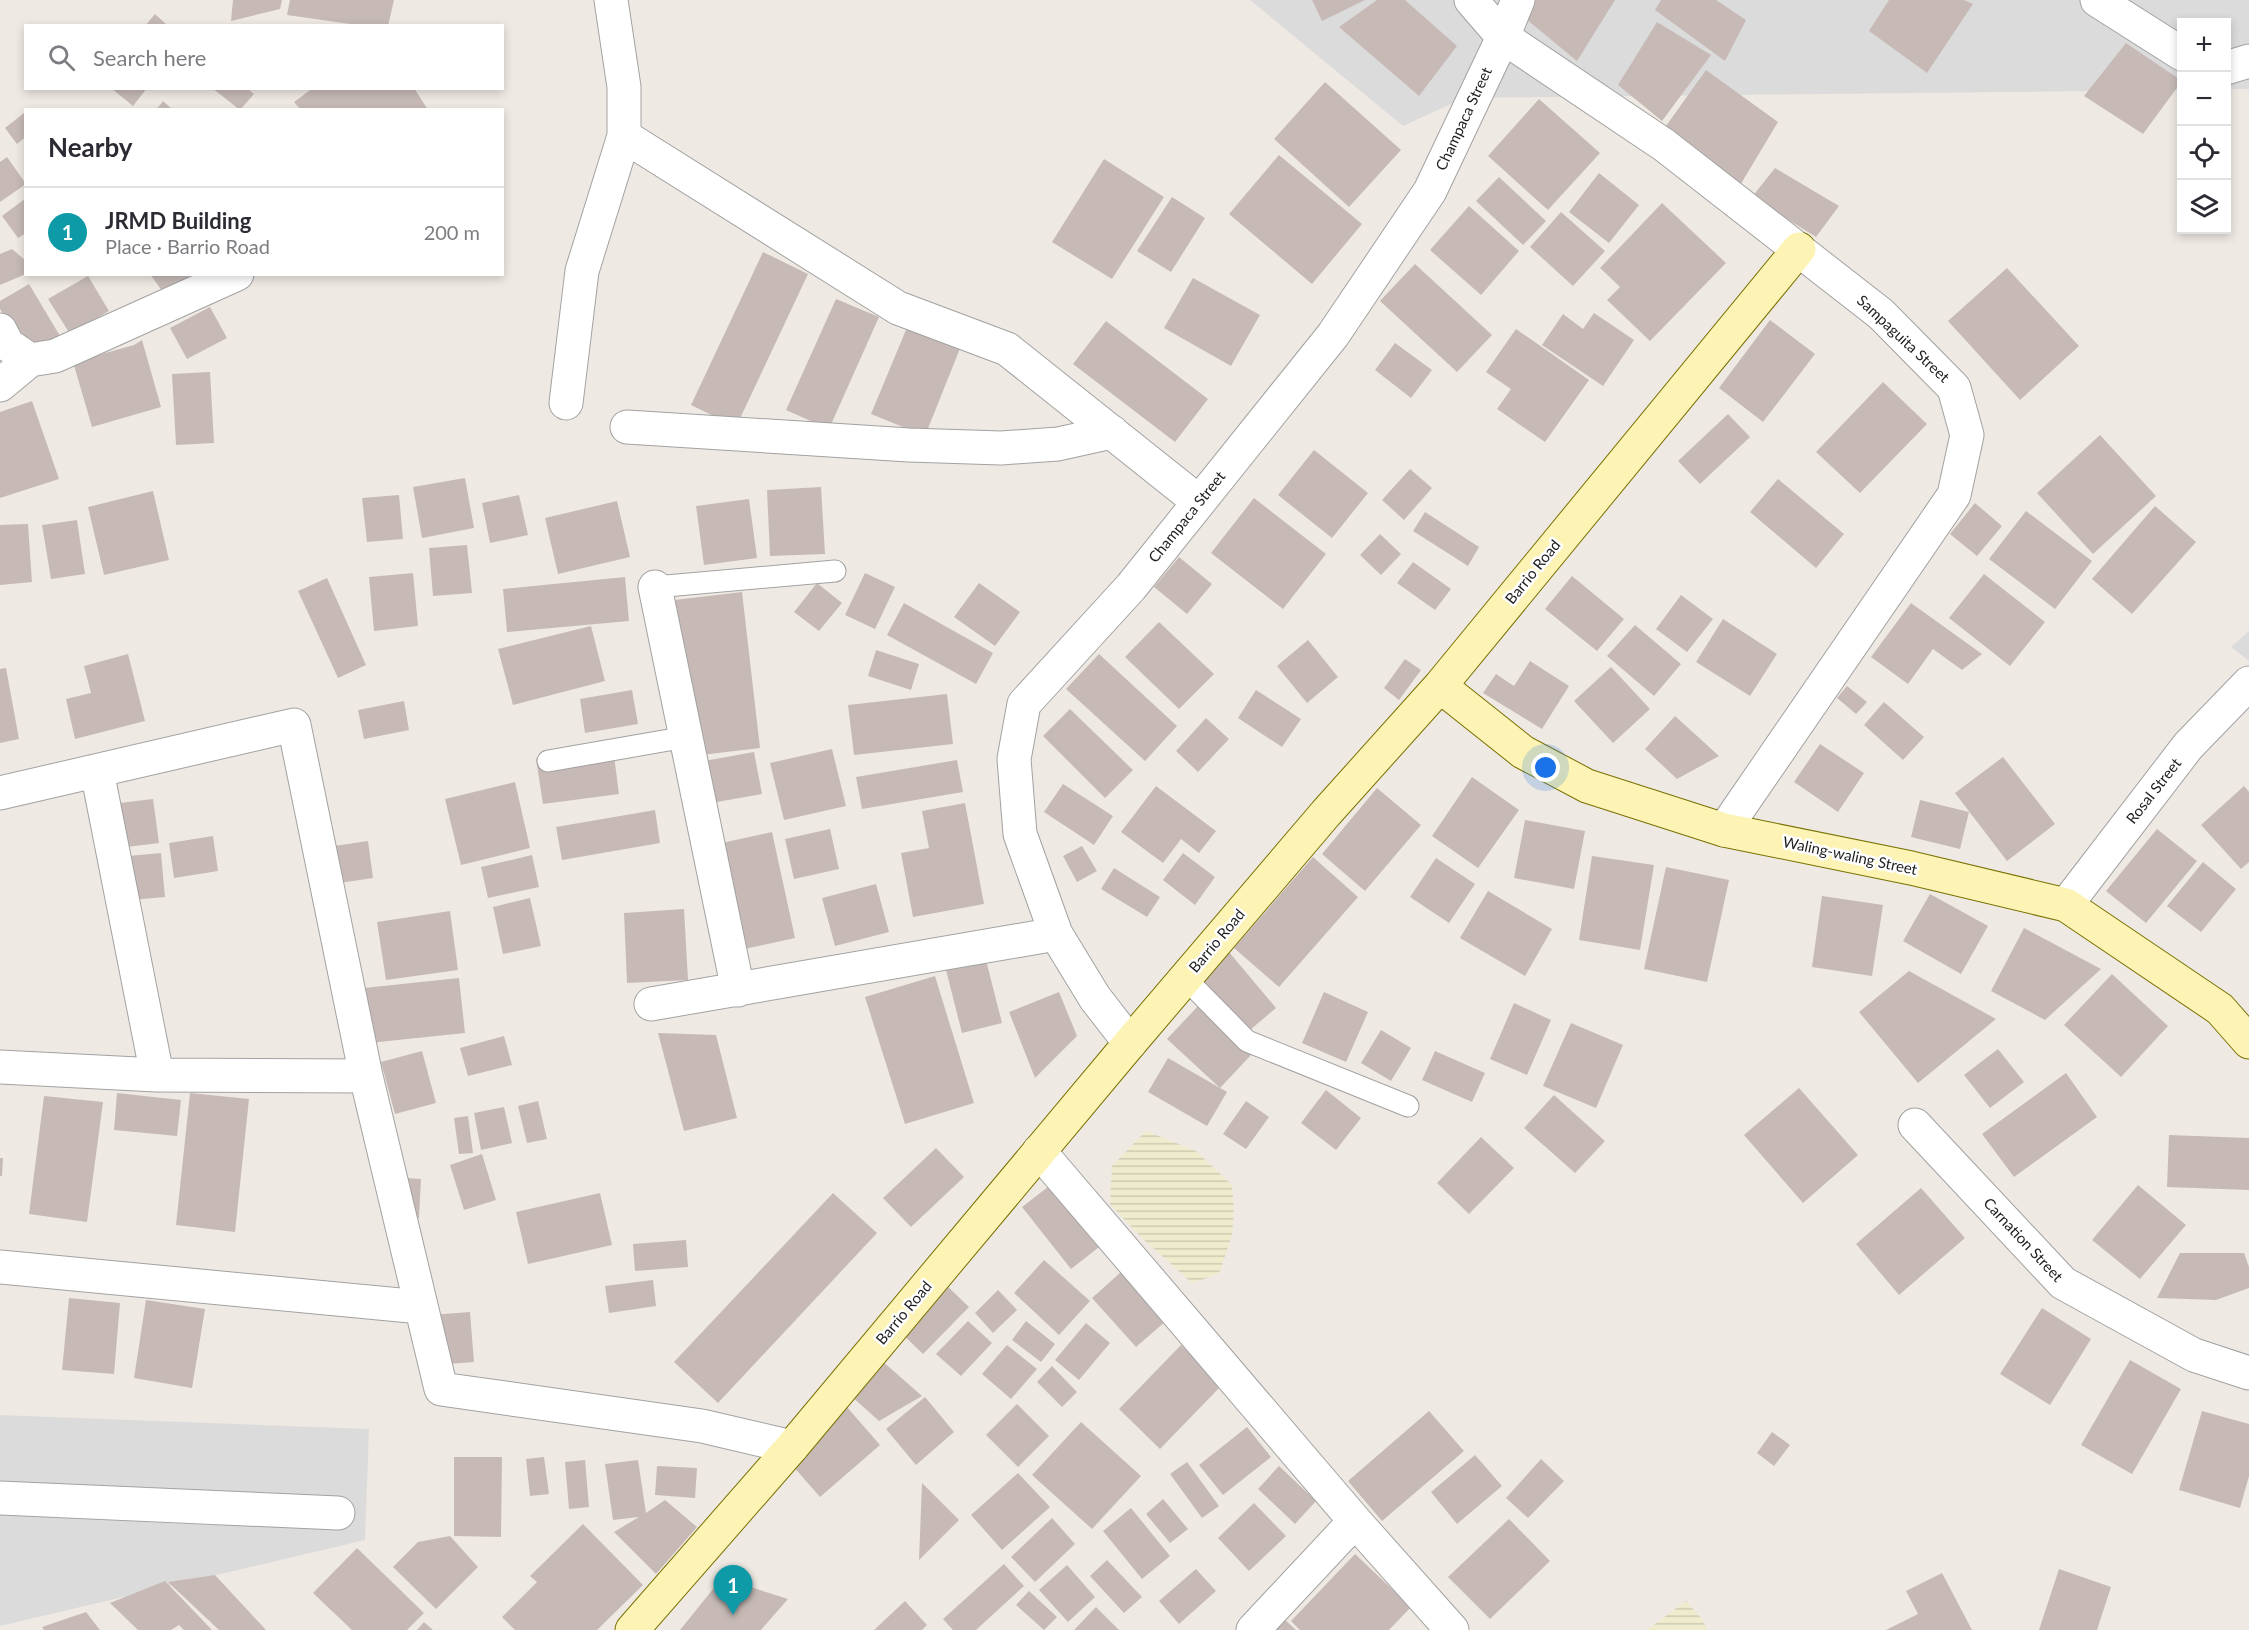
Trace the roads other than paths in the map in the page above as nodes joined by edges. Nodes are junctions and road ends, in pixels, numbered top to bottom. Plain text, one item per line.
1 (611, 0) edge
2 (1471, 0) edge
3 (1518, 0) edge
4 (2097, 0) edge
5 (1503, 37) junction
6 (2177, 51) edge
7 (2249, 61) edge
8 (2231, 66) edge
9 (624, 136) junction
10 (1799, 249) junction
11 (233, 276) edge
12 (0, 330) edge
13 (30, 360) junction
14 (0, 385) edge
15 (566, 403) dead end
16 (627, 427) dead end
17 (1112, 432) junction
18 (1199, 502) junction
19 (835, 572) dead end
20 (655, 587) joint
21 (2249, 683) edge
22 (1440, 686) junction
23 (686, 737) junction
24 (548, 761) dead end
25 (97, 771) junction
26 (0, 793) edge
27 (1724, 830) junction
28 (2066, 905) junction
29 (1056, 934) junction
30 (1185, 978) junction
31 (738, 990) junction
32 (651, 1004) dead end
33 (2249, 1042) edge
34 (1130, 1043) junction
35 (0, 1067) edge
36 (157, 1075) junction
37 (366, 1076) junction
38 (1408, 1106) dead end
39 (1915, 1125) dead end
40 (1039, 1151) junction
41 (0, 1267) edge
42 (421, 1307) junction
43 (2249, 1373) edge
44 (792, 1447) junction
45 (0, 1498) edge
46 (338, 1513) dead end
47 (1355, 1521) junction
48 (632, 1630) edge
49 (1252, 1630) edge
50 (1452, 1630) edge

1 - 9 street
2 - 5 street, Sampaguita Street
3 - 5 street, Champaca Street
4 - 6 street
5 - 10 street, Sampaguita Street
5 - 18 street, Champaca Street
7 - 8 street
9 - 15 street
9 - 17 street
10 - 22 street, Barrio Road
10 - 27 street, Sampaguita Street
11 - 13 street
12 - 13 street
13 - 14 street
16 - 17 street
17 - 18 street
18 - 29 street, Champaca Street
19 - 20 lane
20 - 23 street
21 - 28 street, Rosal Street
22 - 27 street, Waling-waling Street
22 - 30 street, Barrio Road
23 - 24 lane
23 - 31 street
25 - 26 street
25 - 36 street
25 - 37 street
27 - 28 street, Waling-waling Street
28 - 33 street, Waling-waling Street
29 - 31 street
29 - 34 street, Champaca Street
30 - 34 street, Barrio Road
30 - 38 lane
31 - 32 street
34 - 40 street, Barrio Road
35 - 36 street
36 - 37 street
37 - 42 street
39 - 43 street, Carnation Street
40 - 44 street, Barrio Road
40 - 47 street
41 - 42 street
42 - 44 street
44 - 48 street, Barrio Road
45 - 46 street
47 - 49 street
47 - 50 street

